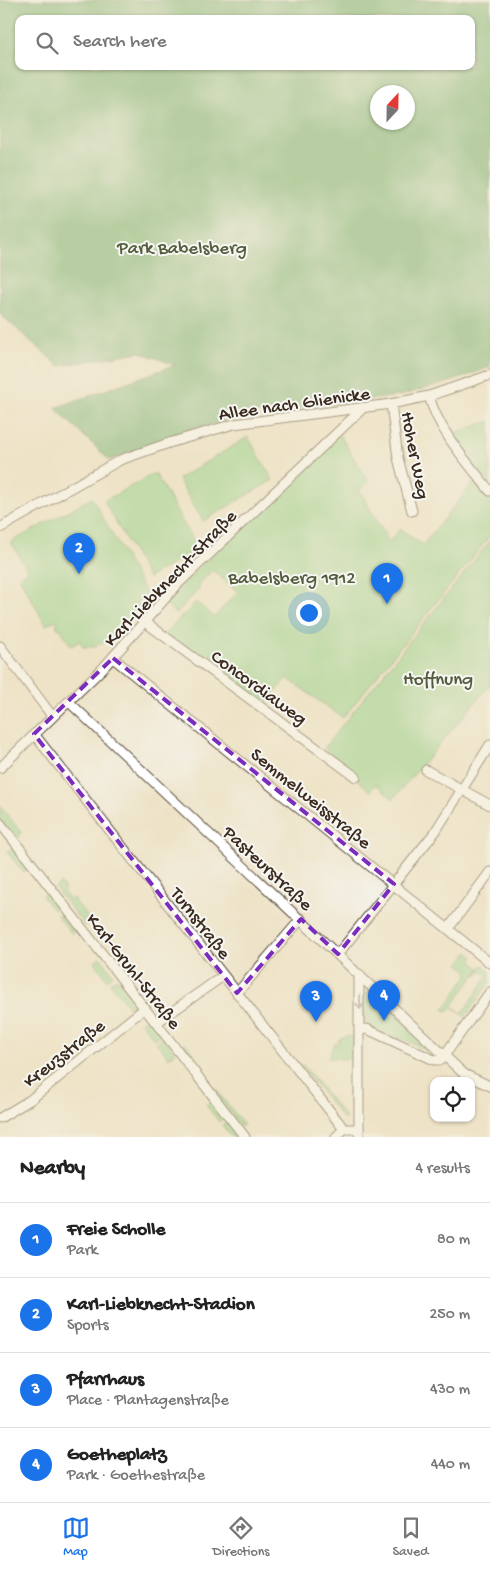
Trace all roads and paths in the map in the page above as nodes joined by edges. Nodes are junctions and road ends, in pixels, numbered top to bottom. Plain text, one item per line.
1 (490, 374) edge
2 (429, 396) junction
3 (391, 404) junction
4 (362, 409) junction
5 (490, 491) edge
6 (412, 511) dead end
7 (0, 528) edge
8 (145, 622) junction
9 (0, 646) edge
10 (113, 658) junction
11 (69, 702) junction
12 (52, 716) junction
13 (34, 734) junction
14 (490, 744) edge
15 (0, 768) edge
16 (426, 770) dead end
17 (356, 777) dead end
18 (462, 790) junction
19 (490, 805) edge
20 (0, 823) edge
21 (490, 872) edge
22 (394, 884) junction
23 (302, 920) junction
24 (448, 929) junction
25 (338, 954) junction
26 (490, 963) edge
27 (359, 974) junction
28 (223, 976) junction
29 (490, 992) edge
30 (237, 993) junction
31 (145, 1008) junction
32 (156, 1022) junction
33 (360, 1030) junction
34 (446, 1055) junction
35 (490, 1086) edge
36 (0, 1118) edge
37 (344, 1129) junction
38 (359, 1133) edge
39 (245, 1137) edge
40 (336, 1137) edge

1 - 2 street, Allee nach Glienicke
2 - 3 street, Allee nach Glienicke
2 - 5 street
3 - 4 street, Allee nach Glienicke
3 - 6 street, Hoher Weg
4 - 7 street, Allee nach Glienicke
4 - 8 street, Karl-Liebknecht-Straße
8 - 10 street, Karl-Liebknecht-Straße
8 - 17 street, Concordiaweg
9 - 12 street
10 - 11 street, Karl-Liebknecht-Straße
10 - 22 street, Semmelweisstraße
11 - 12 street, Karl-Liebknecht-Straße
11 - 23 street, Pasteurstraße
12 - 13 street, Karl-Liebknecht-Straße
13 - 15 street, Karl-Liebknecht-Straße
13 - 28 street, Turnstraße
14 - 18 street
16 - 18 street
18 - 19 street
18 - 22 street
20 - 31 street, Karl-Gruhl-Straße
21 - 24 street
22 - 24 street, Semmelweisstraße
22 - 25 street
23 - 25 street, Pasteurstraße
23 - 30 street
24 - 26 street, Semmelweisstraße
25 - 27 street, Pasteurstraße
27 -> 33 street
27 - 34 street, Pasteurstraße
28 - 30 street, Turnstraße
28 - 32 street
29 - 34 street
30 - 37 street, Turnstraße
31 - 32 street, Karl-Gruhl-Straße
31 - 36 street, Kreuzstraße
32 - 39 street, Karl-Gruhl-Straße
33 - 34 street
33 - 38 street
34 - 35 street, Pasteurstraße
37 - 38 street
37 - 40 street

